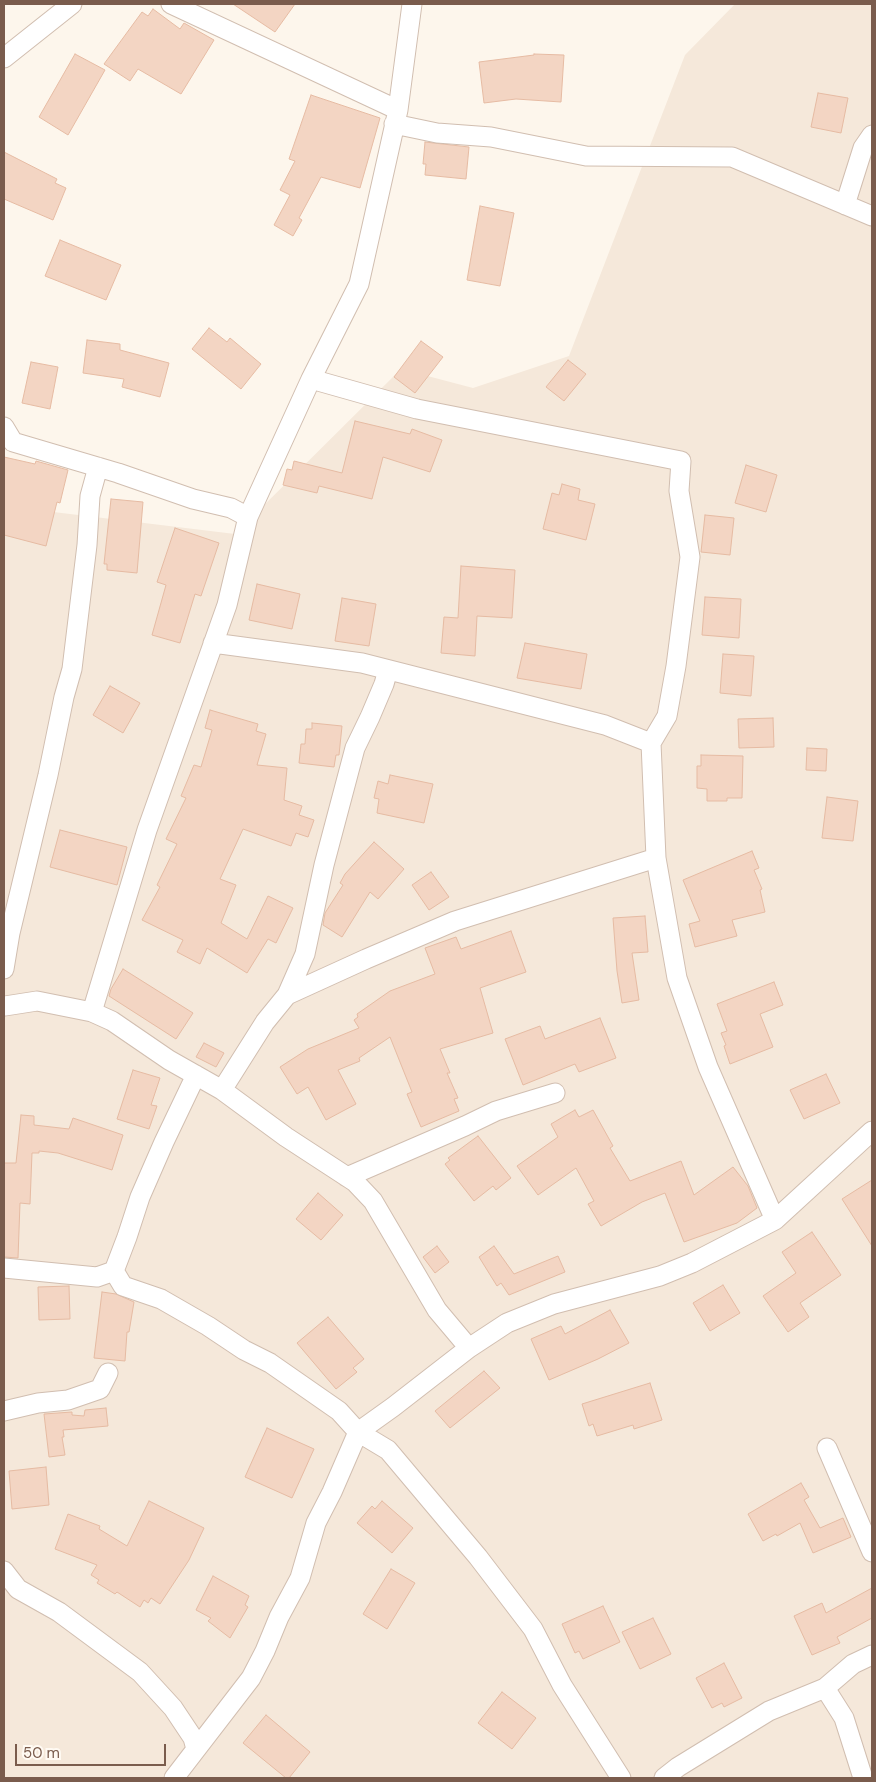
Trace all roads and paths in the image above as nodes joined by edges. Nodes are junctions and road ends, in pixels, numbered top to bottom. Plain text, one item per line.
1 (72, 4) edge
2 (171, 4) edge
3 (412, 4) edge
4 (4, 58) edge
5 (396, 117) junction
6 (872, 135) edge
7 (845, 205) junction
8 (872, 216) edge
9 (311, 379) junction
10 (4, 427) edge
11 (98, 468) junction
12 (248, 517) junction
13 (213, 643) junction
14 (388, 670) junction
15 (651, 742) junction
16 (656, 858) junction
17 (4, 969) edge
18 (287, 996) junction
19 (4, 1008) edge
20 (92, 1012) junction
21 (196, 1074) junction
22 (222, 1090) junction
23 (555, 1093) dead end
24 (872, 1132) edge
25 (347, 1177) junction
26 (775, 1220) junction
27 (4, 1268) edge
28 (114, 1270) junction
29 (469, 1348) junction
30 (108, 1373) dead end
31 (4, 1411) edge
32 (358, 1432) junction
33 (826, 1448) dead end
34 (872, 1552) edge
35 (4, 1571) edge
36 (11, 1587) edge
37 (872, 1655) edge
38 (825, 1688) junction
39 (196, 1749) junction
40 (174, 1778) edge
41 (621, 1778) edge
42 (664, 1778) edge
43 (863, 1778) edge

1 - 4 street
2 - 5 street
3 - 5 street
5 - 7 street
5 - 9 street
6 - 7 street
7 - 8 street
9 - 12 street
9 - 15 street
10 - 11 street
11 - 12 street
11 - 17 street
12 - 13 street
13 - 14 street
13 - 20 street
14 - 15 street
14 - 18 street
15 - 16 street
16 - 18 street
16 - 26 street
18 - 22 street
19 - 20 street
20 - 21 street
21 - 22 street
21 - 28 street
22 - 25 street
23 - 25 street
24 - 26 street
25 - 29 street
26 - 29 street
27 - 28 street
28 - 32 street
29 - 32 street
30 - 31 street
32 - 39 street
32 - 41 street
33 - 34 street
35 - 36 street
36 - 39 street
37 - 38 street
38 - 42 street
38 - 43 street
39 - 40 street

